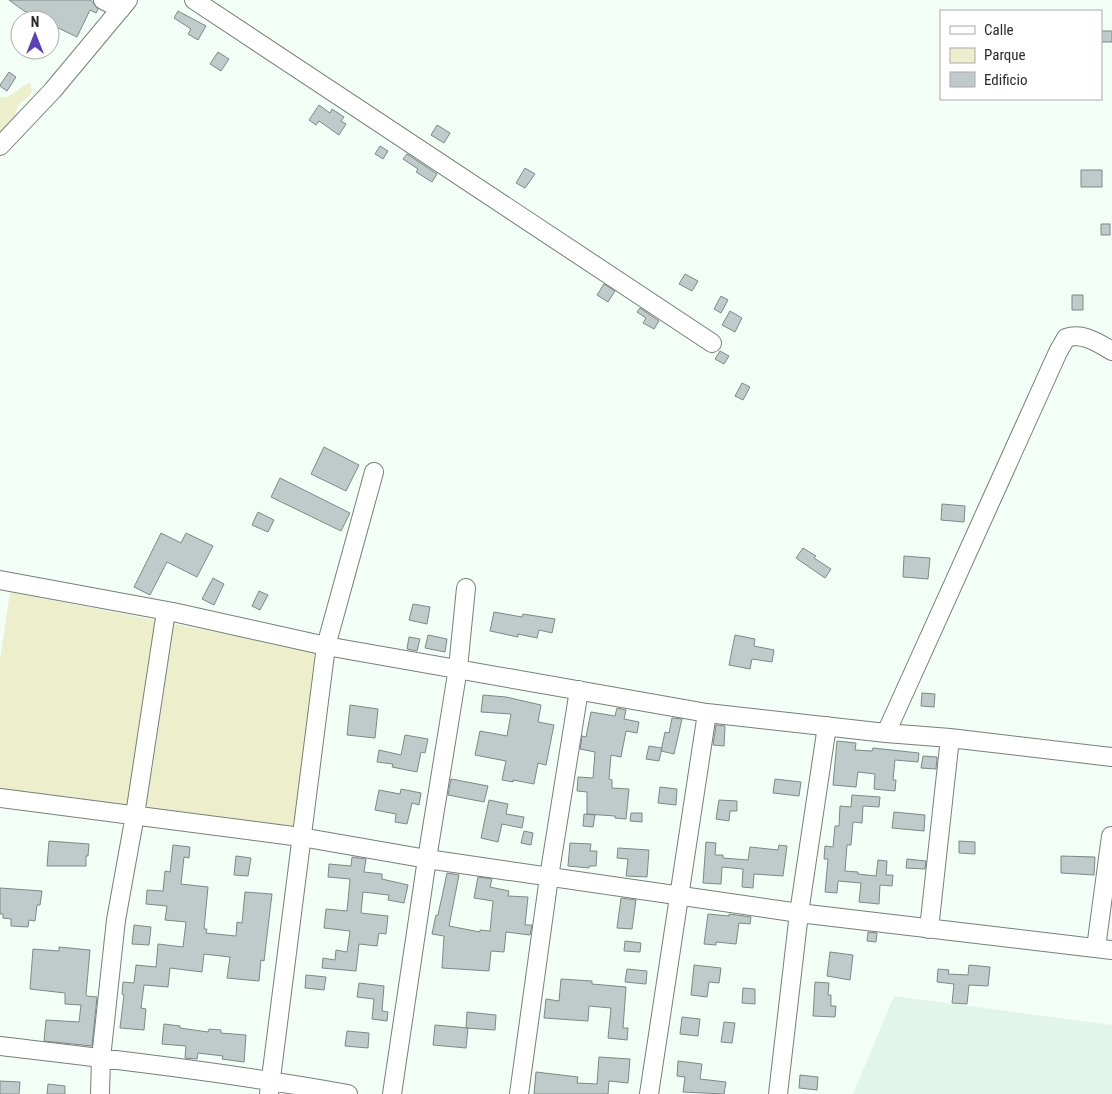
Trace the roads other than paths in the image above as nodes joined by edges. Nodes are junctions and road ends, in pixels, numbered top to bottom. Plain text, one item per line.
1 (103, 0) edge
2 (194, 0) edge
3 (124, 5) edge
4 (0, 146) edge
5 (712, 343) dead end
6 (1112, 351) edge
7 (374, 472) dead end
8 (0, 584) edge
9 (466, 588) dead end
10 (166, 611) junction
11 (326, 646) junction
12 (458, 668) junction
13 (579, 690) junction
14 (707, 713) junction
15 (827, 726) junction
16 (886, 733) junction
17 (950, 738) junction
18 (1112, 757) edge
19 (0, 798) edge
20 (135, 815) junction
21 (1111, 836) edge
22 (301, 837) junction
23 (427, 859) junction
24 (549, 877) junction
25 (679, 897) junction
26 (799, 913) junction
27 (929, 929) junction
28 (1104, 949) edge
29 (0, 1046) edge
30 (101, 1058) junction
31 (270, 1087) edge
32 (100, 1094) edge
33 (348, 1094) edge
34 (392, 1094) edge
35 (519, 1094) edge
36 (649, 1094) edge
37 (778, 1094) edge

1 - 3 street
2 - 5 street
3 - 4 street
6 - 16 street
7 - 11 street
8 - 10 street
9 - 12 street
10 - 11 street
10 - 20 street
11 - 12 street
11 - 22 street
12 - 13 street
12 - 23 street
13 - 14 street
13 - 24 street
14 - 15 street
14 - 25 street
15 - 16 street
15 - 26 street
16 - 17 street
17 - 18 street
17 - 27 street
19 - 20 street
20 - 22 street
20 - 30 street
21 - 28 street
22 - 23 street
22 - 31 street
23 - 24 street
23 - 34 street
24 - 25 street
24 - 35 street
25 - 26 street
25 - 36 street
26 - 27 street
26 - 37 street
27 - 28 street
29 - 30 street
30 - 31 street
30 - 32 street
31 - 33 street

